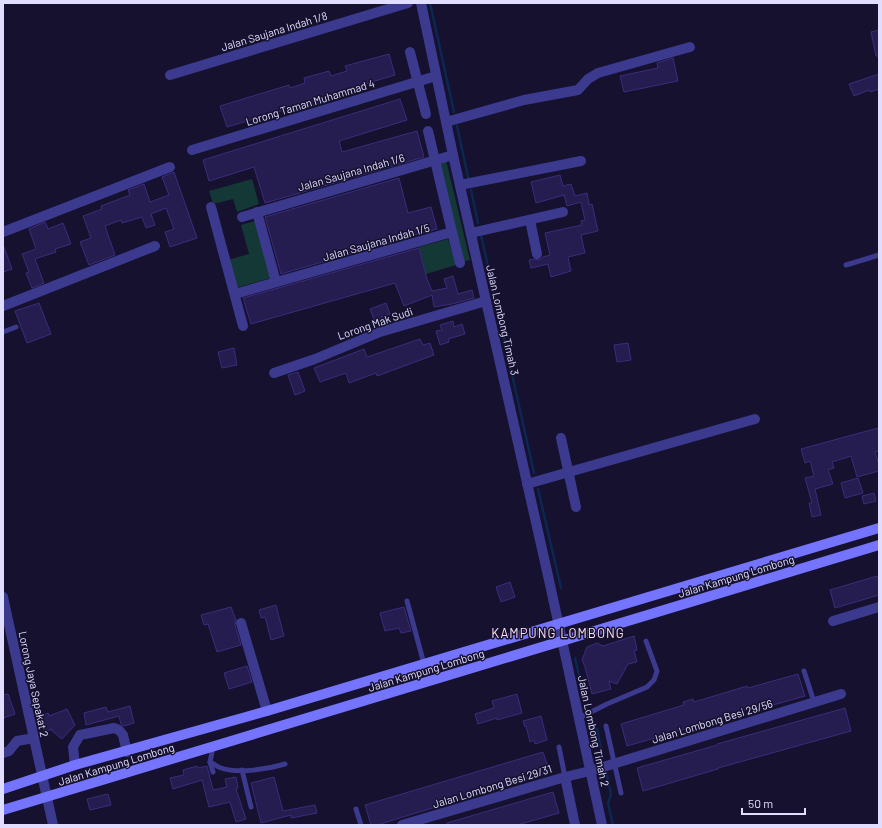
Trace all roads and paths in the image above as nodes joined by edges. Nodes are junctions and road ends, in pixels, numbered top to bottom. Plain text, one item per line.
1 (408, 3) edge
2 (422, 3) edge
3 (690, 47) dead end
4 (410, 52) dead end
5 (170, 75) dead end
6 (436, 76) junction
7 (418, 81) junction
8 (426, 114) dead end
9 (446, 122) junction
10 (428, 131) dead end
11 (192, 150) dead end
12 (453, 155) junction
13 (435, 160) junction
14 (581, 161) dead end
15 (170, 167) dead end
16 (460, 185) junction
17 (211, 207) dead end
18 (257, 212) junction
19 (563, 212) dead end
20 (242, 217) dead end
21 (530, 220) junction
22 (3, 232) edge
23 (452, 232) junction
24 (471, 233) junction
25 (155, 246) dead end
26 (537, 254) dead end
27 (879, 255) edge
28 (460, 263) dead end
29 (846, 265) dead end
30 (276, 282) junction
31 (235, 294) junction
32 (486, 301) junction
33 (3, 306) edge
34 (243, 326) dead end
35 (16, 327) dead end
36 (3, 332) edge
37 (274, 373) dead end
38 (755, 419) dead end
39 (561, 438) dead end
40 (568, 472) junction
41 (527, 484) junction
42 (576, 507) dead end
43 (879, 528) edge
44 (879, 545) edge
45 (3, 597) edge
46 (407, 601) dead end
47 (879, 607) edge
48 (833, 621) dead end
49 (242, 623) dead end
50 (558, 623) junction
51 (646, 641) dead end
52 (562, 642) junction
53 (424, 664) junction
54 (804, 671) dead end
55 (841, 694) dead end
56 (814, 702) junction
57 (267, 711) junction
58 (579, 718) junction
59 (606, 726) dead end
60 (34, 738) junction
61 (213, 747) junction
62 (559, 747) dead end
63 (127, 752) junction
64 (3, 753) edge
65 (210, 762) junction
66 (615, 763) junction
67 (285, 764) dead end
68 (75, 766) junction
69 (242, 770) junction
70 (590, 771) junction
71 (213, 772) dead end
72 (42, 777) junction
73 (565, 777) junction
74 (3, 789) edge
75 (621, 793) dead end
76 (47, 797) junction
77 (251, 807) dead end
78 (356, 809) dead end
79 (3, 810) edge
80 (52, 825) edge
81 (361, 825) edge
82 (402, 825) edge
83 (575, 825) edge
84 (602, 825) edge

1 - 5 street, Jalan Saujana Indah 1/8
2 - 6 street, Jalan Lombong Timah 3
3 - 9 street
4 - 7 street
6 - 7 street, Lorong Taman Muhammad 4
6 - 9 street, Jalan Lombong Timah 3
7 - 8 street
7 - 11 street, Lorong Taman Muhammad 4
9 - 12 street, Jalan Lombong Timah 3
10 - 13 street
12 - 13 street, Jalan Saujana Indah 1/6
12 - 16 street, Jalan Lombong Timah 3
13 - 18 street, Jalan Saujana Indah 1/6
13 - 23 street
14 - 16 street
15 - 22 street
16 - 24 street, Jalan Lombong Timah 3
17 - 31 street
18 - 20 street, Jalan Saujana Indah 1/6
18 - 30 street
19 - 21 street
21 - 24 street
21 - 26 street
23 - 28 street
23 - 30 street, Jalan Saujana Indah 1/5
24 - 32 street, Jalan Lombong Timah 3
25 - 33 street
27 - 29 lane
30 - 31 street, Jalan Saujana Indah 1/5
31 - 34 street
32 - 37 street, Lorong Mak Sudi
32 - 41 street, Jalan Lombong Timah 3
35 - 36 lane
38 - 40 street
39 - 40 street
40 - 41 street
40 - 42 street
41 - 50 street, Jalan Lombong Timah 3
43 - 50 street, Jalan Kampung Lombong
44 - 52 street, Jalan Kampung Lombong
45 - 60 street, Lorong Jaya Sepakat 2
46 - 53 lane
47 - 48 street
49 - 57 street
50 - 52 street, Jalan Lombong Timah 3
50 - 53 street, Jalan Kampung Lombong
51 - 58 lane
52 - 58 street, Jalan Lombong Timah 2
52 - 61 street, Jalan Kampung Lombong
53 - 57 street, Jalan Kampung Lombong
54 - 56 lane
55 - 56 street, Jalan Lombong Besi 29/56
56 - 66 street, Jalan Lombong Besi 29/56
57 - 63 street, Jalan Kampung Lombong
58 - 70 street, Jalan Lombong Timah 2
59 - 66 lane
60 - 64 street
60 - 72 street, Lorong Jaya Sepakat 2
61 - 65 lane
61 - 76 street, Jalan Kampung Lombong
62 - 73 lane
63 - 68 street, Jalan Kampung Lombong
63 - 68 street
65 - 69 lane
65 - 71 lane
66 - 70 street, Jalan Lombong Besi 29/56
66 - 75 lane
67 - 69 lane
68 - 72 street, Jalan Kampung Lombong
69 - 77 lane
70 - 73 street, Jalan Lombong Besi 29/31
70 - 84 street, Jalan Lombong Timah 2
72 - 74 street, Jalan Kampung Lombong
72 - 76 street, Lorong Jaya Sepakat 2
73 - 82 street, Jalan Lombong Besi 29/31
73 - 83 street
76 - 79 street, Jalan Kampung Lombong
76 - 80 street, Lorong Jaya Sepakat 2
78 - 81 lane

